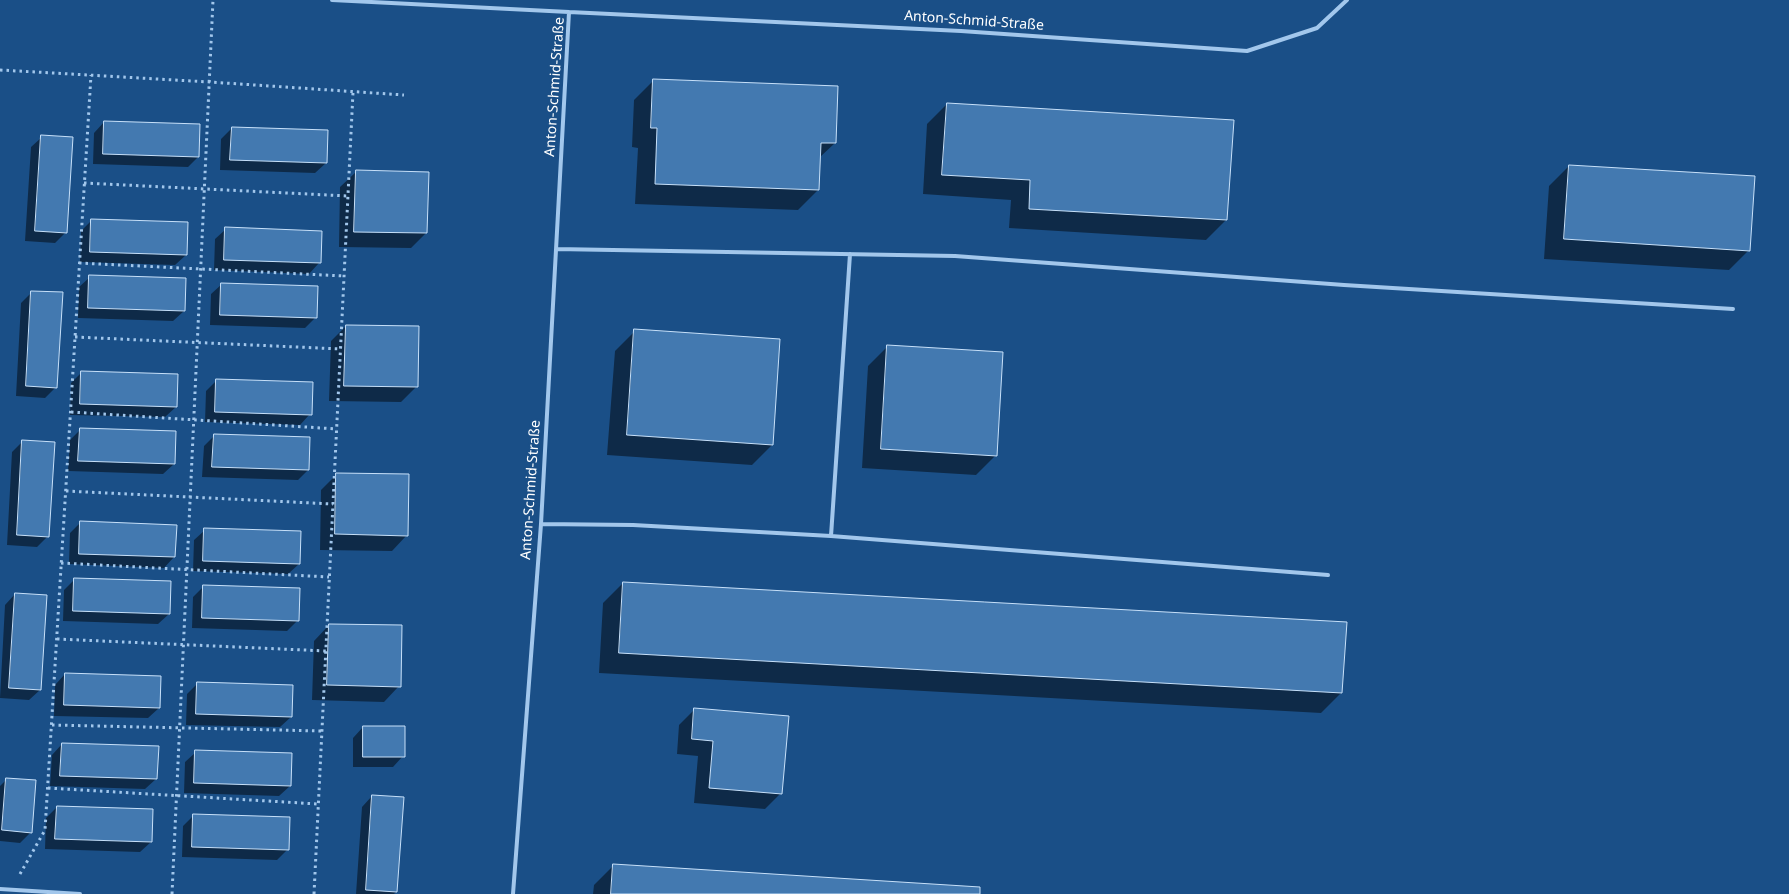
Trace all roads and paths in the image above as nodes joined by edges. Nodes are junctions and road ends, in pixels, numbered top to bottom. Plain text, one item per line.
1 (213, 0) edge
2 (332, 0) edge
3 (1347, 0) edge
4 (569, 12) junction
5 (0, 70) edge
6 (91, 75) junction
7 (210, 82) junction
8 (353, 92) junction
9 (404, 95) dead end
10 (84, 183) junction
11 (204, 189) junction
12 (348, 196) junction
13 (556, 249) junction
14 (850, 254) junction
15 (79, 263) junction
16 (201, 269) junction
17 (344, 276) junction
18 (1733, 309) dead end
19 (75, 338) junction
20 (198, 343) junction
21 (341, 349) junction
22 (70, 412) junction
23 (194, 420) junction
24 (337, 429) junction
25 (66, 491) junction
26 (190, 497) junction
27 (333, 504) junction
28 (541, 524) junction
29 (832, 536) junction
30 (61, 563) junction
31 (187, 570) junction
32 (1328, 575) dead end
33 (329, 577) junction
34 (57, 639) junction
35 (183, 644) junction
36 (326, 651) junction
37 (52, 725) junction
38 (179, 728) junction
39 (322, 731) junction
40 (48, 788) junction
41 (176, 796) junction
42 (318, 804) junction
43 (0, 889) edge
44 (10, 890) junction
45 (80, 894) edge
46 (172, 894) edge
47 (314, 894) edge
48 (514, 894) edge

1 - 7 path
2 - 4 lane
3 - 4 lane, Anton-Schmid-Straße
4 - 13 lane, Anton-Schmid-Straße
5 - 6 path
6 - 7 path
6 - 10 path
7 - 8 path
7 - 11 path
8 - 9 path
8 - 12 path
10 - 11 path
10 - 15 path
11 - 12 path
11 - 16 path
12 - 17 path
13 - 14 lane
13 - 28 lane, Anton-Schmid-Straße
14 - 18 lane
14 - 29 lane
15 - 16 path
15 - 19 path
16 - 17 path
16 - 20 path
17 - 21 path
19 - 20 path
19 - 22 path
20 - 21 path
20 - 23 path
21 - 24 path
22 - 23 path
22 - 25 path
23 - 24 path
23 - 26 path
24 - 27 path
25 - 26 path
25 - 30 path
26 - 27 path
26 - 31 path
27 - 33 path
28 - 29 lane
28 - 48 lane, Anton-Schmid-Straße
29 - 32 lane
30 - 31 path
30 - 34 path
31 - 33 path
31 - 35 path
33 - 36 path
34 - 35 path
34 - 37 path
35 - 36 path
35 - 38 path
36 - 39 path
37 - 38 path
37 - 40 path
38 - 39 path
38 - 41 path
39 - 42 path
40 - 41 path
40 - 44 path
41 - 42 path
41 - 46 path
42 - 47 path
43 - 44 lane
44 - 45 lane

